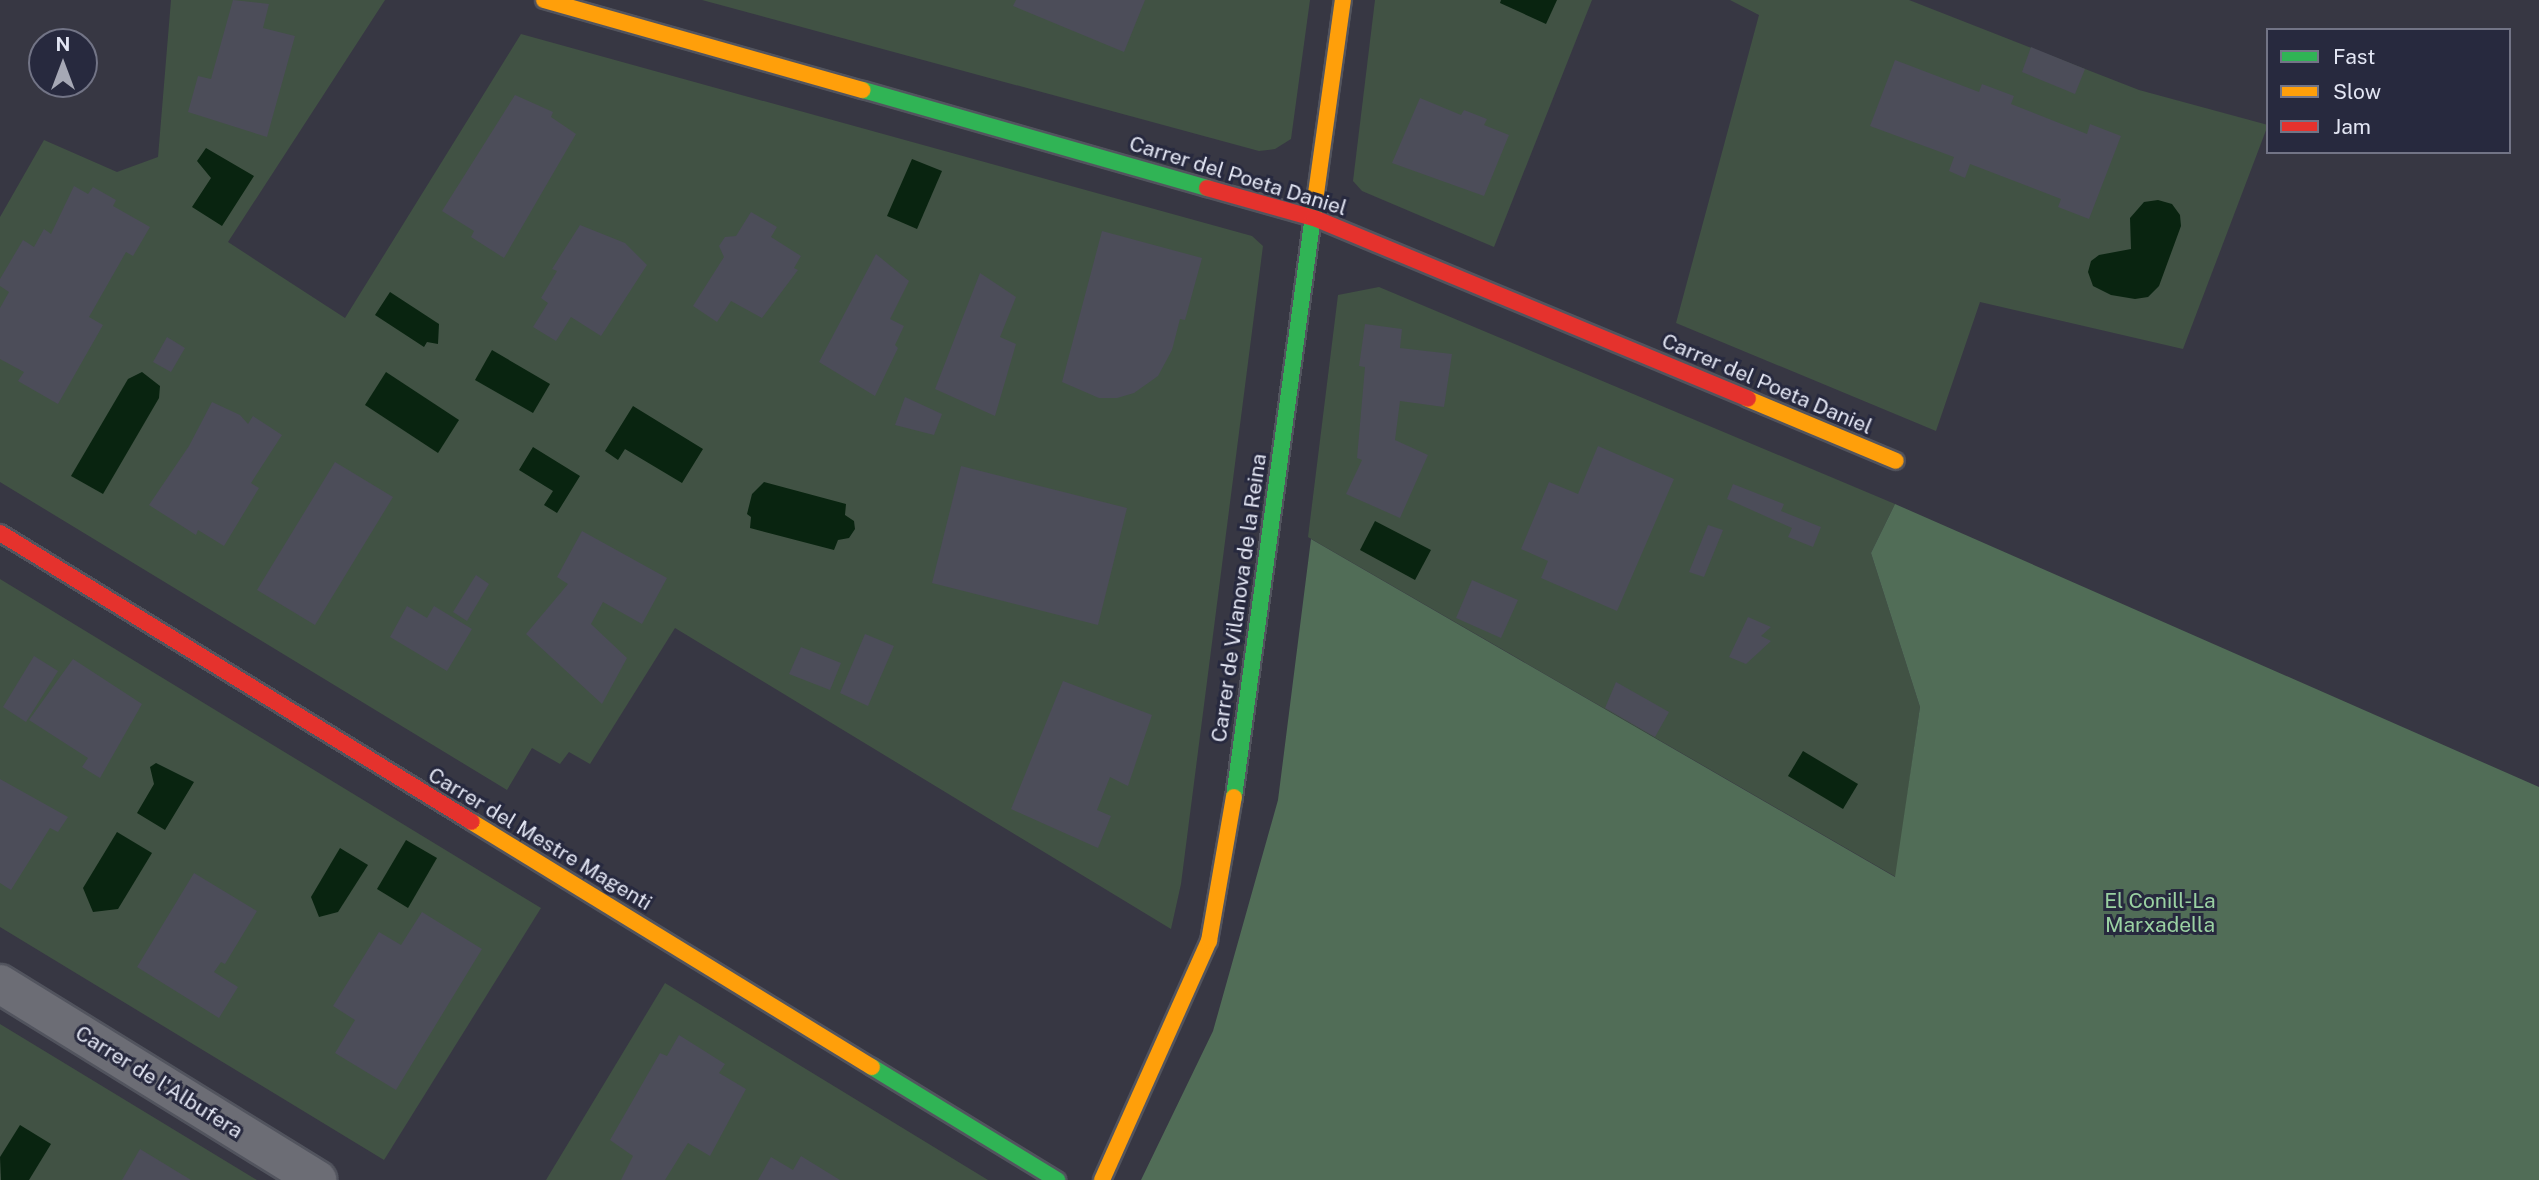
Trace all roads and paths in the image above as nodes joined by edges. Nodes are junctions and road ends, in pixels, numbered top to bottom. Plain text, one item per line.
1 (544, 0) edge
2 (1343, 0) edge
3 (1314, 218) junction
4 (1896, 461) dead end
5 (0, 533) edge
6 (0, 984) edge
7 (317, 1180) edge
8 (1057, 1180) edge
9 (1102, 1180) edge

1 - 3 street, Carrer del Poeta Daniel
2 - 3 street, Carrer de Vilanova de la Reina
3 - 4 street, Carrer del Poeta Daniel
3 - 9 street, Carrer de Vilanova de la Reina
5 - 8 street, Carrer del Mestre Magenti
6 - 7 street, Carrer de l'Albufera

